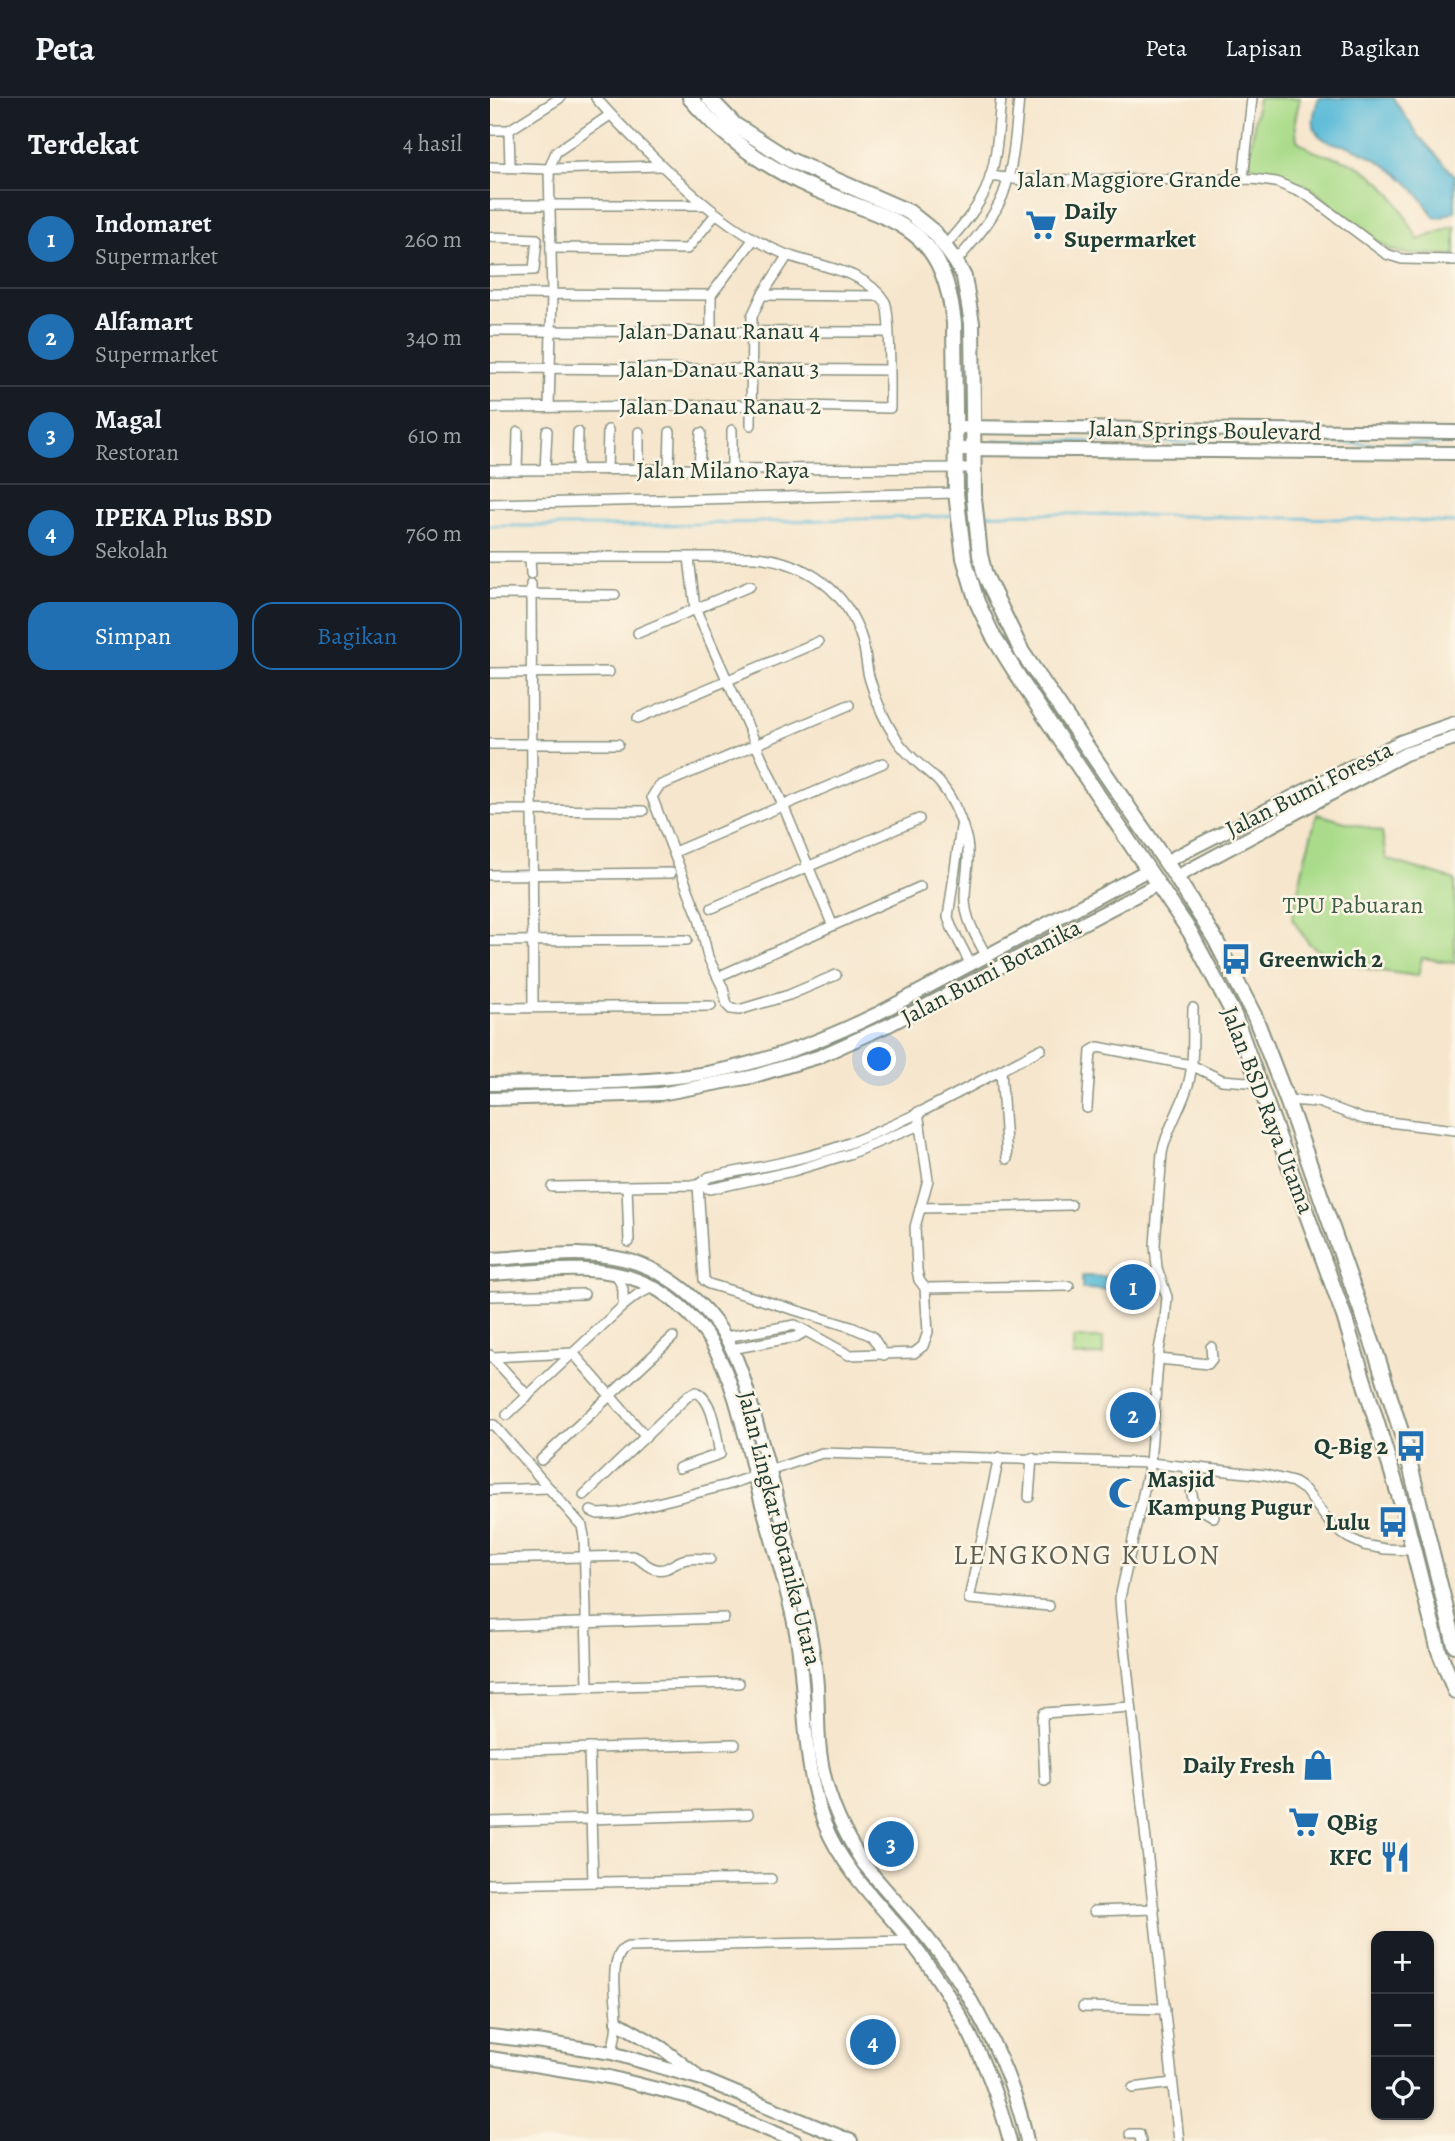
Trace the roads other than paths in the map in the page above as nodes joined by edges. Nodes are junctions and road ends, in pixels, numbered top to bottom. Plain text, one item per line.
1 (560, 98) edge
2 (596, 98) edge
3 (690, 98) edge
4 (709, 98) edge
5 (1001, 98) edge
6 (1019, 98) edge
7 (1252, 98) edge
8 (610, 115) junction
9 (490, 130) edge
10 (509, 130) junction
11 (731, 130) junction
12 (662, 166) junction
13 (490, 167) edge
14 (510, 167) junction
15 (550, 169) junction
16 (990, 176) junction
17 (1008, 179) junction
18 (1243, 179) junction
19 (490, 205) edge
20 (551, 205) junction
21 (703, 205) junction
22 (716, 214) junction
23 (490, 237) edge
24 (753, 240) junction
25 (945, 246) junction
26 (551, 248) junction
27 (788, 255) junction
28 (1455, 260) edge
29 (956, 262) junction
30 (490, 271) edge
31 (552, 293) junction
32 (490, 294) edge
33 (711, 295) junction
34 (762, 295) junction
35 (879, 296) junction
36 (490, 331) edge
37 (551, 331) junction
38 (711, 331) junction
39 (750, 331) junction
40 (888, 332) junction
41 (490, 368) edge
42 (750, 368) junction
43 (550, 369) junction
44 (889, 370) junction
45 (751, 405) junction
46 (549, 407) junction
47 (490, 408) edge
48 (751, 425) dead end
49 (954, 426) junction
50 (973, 427) junction
51 (608, 430) dead end
52 (732, 430) dead end
53 (1254, 430) junction
54 (547, 431) dead end
55 (518, 432) dead end
56 (578, 432) dead end
57 (639, 432) dead end
58 (670, 432) dead end
59 (1455, 432) edge
60 (701, 433) dead end
61 (955, 449) junction
62 (974, 450) junction
63 (1254, 452) junction
64 (1455, 453) edge
65 (956, 468) junction
66 (974, 468) junction
67 (490, 470) edge
68 (517, 470) junction
69 (545, 470) junction
70 (577, 470) junction
71 (607, 470) junction
72 (639, 470) junction
73 (669, 470) junction
74 (699, 470) junction
75 (732, 470) junction
76 (956, 495) junction
77 (490, 504) edge
78 (490, 557) edge
79 (530, 558) junction
80 (689, 558) junction
81 (750, 586) dead end
82 (490, 594) edge
83 (531, 595) junction
84 (615, 595) dead end
85 (695, 608) junction
86 (638, 633) dead end
87 (818, 642) dead end
88 (609, 672) dead end
89 (490, 673) edge
90 (531, 673) junction
91 (728, 679) junction
92 (849, 705) dead end
93 (638, 718) dead end
94 (1455, 723) edge
95 (1455, 738) edge
96 (490, 744) edge
97 (532, 744) junction
98 (618, 744) dead end
99 (755, 745) junction
100 (883, 762) dead end
101 (1359, 763) junction
102 (1366, 775) junction
103 (783, 805) junction
104 (490, 810) edge
105 (532, 810) junction
106 (643, 811) dead end
107 (919, 819) dead end
108 (961, 822) junction
109 (679, 850) dead end
110 (1165, 862) junction
111 (808, 867) junction
112 (1148, 870) junction
113 (671, 873) dead end
114 (531, 874) junction
115 (490, 875) edge
116 (1176, 877) junction
117 (1158, 884) junction
118 (920, 887) dead end
119 (712, 908) dead end
120 (832, 924) junction
121 (687, 940) dead end
122 (490, 941) edge
123 (532, 941) junction
124 (987, 957) junction
125 (971, 965) junction
126 (724, 974) dead end
127 (836, 975) dead end
128 (533, 1006) junction
129 (711, 1006) dead end
130 (490, 1008) edge
131 (1193, 1008) dead end
132 (812, 1043) junction
133 (1041, 1049) dead end
134 (818, 1058) junction
135 (1191, 1065) junction
136 (1001, 1070) junction
137 (1261, 1083) junction
138 (490, 1084) edge
139 (490, 1100) edge
140 (1287, 1100) junction
141 (1087, 1108) dead end
142 (918, 1112) junction
143 (920, 1125) junction
144 (1455, 1130) edge
145 (1007, 1159) dead end
146 (698, 1185) junction
147 (627, 1186) junction
148 (552, 1187) dead end
149 (1071, 1205) dead end
150 (920, 1208) junction
151 (629, 1242) dead end
152 (490, 1259) edge
153 (616, 1273) junction
154 (490, 1274) edge
155 (1069, 1286) dead end
156 (653, 1287) junction
157 (925, 1288) junction
158 (584, 1294) dead end
159 (490, 1296) edge
160 (622, 1306) junction
161 (1362, 1308) junction
162 (1344, 1316) junction
163 (673, 1337) dead end
164 (729, 1343) junction
165 (1211, 1348) dead end
166 (573, 1353) junction
167 (884, 1355) junction
168 (491, 1356) edge
169 (1159, 1359) junction
170 (527, 1396) junction
171 (610, 1396) junction
172 (508, 1415) dead end
173 (490, 1425) edge
174 (646, 1437) junction
175 (999, 1457) junction
176 (1032, 1458) junction
177 (541, 1460) dead end
178 (1150, 1463) junction
179 (1187, 1467) junction
180 (679, 1468) dead end
181 (770, 1472) junction
182 (755, 1477) junction
183 (549, 1488) junction
184 (490, 1490) edge
185 (584, 1495) dead end
186 (1029, 1497) dead end
187 (591, 1511) dead end
188 (1214, 1517) dead end
189 (1413, 1550) junction
190 (585, 1556) junction
191 (490, 1559) edge
192 (710, 1559) dead end
193 (1049, 1606) dead end
194 (724, 1618) dead end
195 (586, 1623) junction
196 (490, 1626) edge
197 (1455, 1645) edge
198 (816, 1670) junction
199 (800, 1671) junction
200 (738, 1683) dead end
201 (587, 1686) junction
202 (490, 1689) edge
203 (1455, 1691) edge
204 (1131, 1707) junction
205 (735, 1744) dead end
206 (589, 1748) junction
207 (490, 1751) edge
208 (1045, 1781) dead end
209 (748, 1814) dead end
210 (591, 1819) junction
211 (490, 1822) edge
212 (771, 1879) dead end
213 (593, 1882) junction
214 (490, 1884) edge
215 (1154, 1909) junction
216 (1094, 1911) dead end
217 (910, 1941) junction
218 (1083, 2007) dead end
219 (1165, 2010) junction
220 (617, 2022) junction
221 (490, 2036) edge
222 (612, 2053) junction
223 (490, 2058) edge
224 (702, 2079) junction
225 (1172, 2083) junction
226 (1133, 2088) dead end
227 (1130, 2134) dead end
228 (795, 2141) edge
229 (851, 2141) edge
230 (1010, 2141) edge
231 (1027, 2141) edge
232 (1141, 2141) edge
233 (1179, 2141) edge

1 - 10 street
2 - 8 street
3 - 11 main road
4 - 11 main road
5 - 16 street
6 - 17 street
7 - 18 street
8 - 12 street
8 - 15 street
9 - 10 street
10 - 14 street
11 - 25 main road, Jalan BSD Raya Utama
11 - 49 main road, Jalan BSD Raya Utama
12 - 15 street
12 - 21 street
13 - 14 street
14 - 15 street
15 - 20 street
16 - 17 street, Jalan Maggiore Grande
16 - 25 street
17 - 18 street, Jalan Maggiore Grande
17 - 29 street
18 - 28 street, Jalan Maggiore Grande
19 - 20 street
20 - 21 street
20 - 26 street
21 - 22 street
22 - 24 street
22 - 26 street
23 - 30 street
24 - 27 street
24 - 33 street
25 - 29 main road, Jalan BSD Raya Utama
26 - 31 street
27 - 34 street
27 - 35 street
29 - 50 main road, Jalan BSD Raya Utama
31 - 32 street
31 - 33 street
31 - 37 street
33 - 38 street
34 - 35 street
34 - 39 street
35 - 40 street
36 - 37 street, Jalan Danau Ranau 4
37 - 38 street, Jalan Danau Ranau 4
37 - 43 street
38 - 39 street, Jalan Danau Ranau 4
39 - 40 street, Jalan Danau Ranau 4
39 - 42 street
40 - 44 street
41 - 43 street, Jalan Danau Ranau 3
42 - 43 street, Jalan Danau Ranau 3
42 - 44 street, Jalan Danau Ranau 3
42 - 45 street
43 - 46 street
44 - 45 street, Jalan Danau Ranau 2
45 - 46 street, Jalan Danau Ranau 2
45 - 48 street
46 - 47 street, Jalan Danau Ranau 2
49 - 50 main road, Jalan Springs Boulevard
49 - 61 main road, Jalan BSD Raya Utama
50 - 53 main road, Jalan Springs Boulevard
50 - 62 main road, Jalan BSD Raya Utama
51 - 71 street
52 - 75 street
53 - 59 main road, Jalan Springs Boulevard
53 - 63 main road
54 - 69 street
55 - 68 street
56 - 70 street
57 - 72 street
58 - 73 street
60 - 74 street
61 - 62 main road, Jalan Springs Boulevard
61 - 65 main road, Jalan BSD Raya Utama
62 - 63 main road, Jalan Springs Boulevard
62 - 66 main road, Jalan BSD Raya Utama
63 - 64 main road, Jalan Springs Boulevard
65 - 66 street, Jalan Milano Raya
65 - 75 street, Jalan Milano Raya
65 - 76 main road, Jalan BSD Raya Utama
66 - 110 main road, Jalan BSD Raya Utama
67 - 68 street, Jalan Milano Raya
68 - 69 street, Jalan Milano Raya
69 - 70 street, Jalan Milano Raya
70 - 71 street, Jalan Milano Raya
71 - 72 street, Jalan Milano Raya
72 - 73 street, Jalan Milano Raya
73 - 74 street, Jalan Milano Raya
74 - 75 street, Jalan Milano Raya
76 - 77 street
76 - 112 main road, Jalan BSD Raya Utama
78 - 79 street
79 - 80 street
79 - 83 street
80 - 85 street
80 - 108 street
81 - 85 street
82 - 83 street
83 - 84 street
83 - 90 street
85 - 86 street
85 - 91 street
87 - 91 street
88 - 90 street
89 - 90 street
90 - 97 street
91 - 93 street
91 - 99 street
92 - 99 street
94 - 101 main road, Jalan Bumi Foresta
95 - 102 main road, Jalan Bumi Foresta
96 - 97 street
97 - 98 street
97 - 105 street
99 - 103 street
99 - 127 street
100 - 103 street
101 - 102 main road
101 - 110 main road, Jalan Bumi Foresta
102 - 116 main road, Jalan Bumi Foresta
103 - 109 street
103 - 111 street
104 - 105 street
105 - 106 street
105 - 114 street
107 - 111 street
108 - 124 street
108 - 125 street
110 - 116 main road, Jalan BSD Raya Utama
111 - 119 street
111 - 120 street
112 - 117 main road, Jalan BSD Raya Utama
112 - 124 main road, Jalan Bumi Botanika
113 - 114 street
114 - 115 street
114 - 123 street
116 - 140 main road, Jalan BSD Raya Utama
117 - 134 main road, Jalan Bumi Botanika
117 - 137 main road, Jalan BSD Raya Utama
118 - 120 street
120 - 126 street
121 - 123 street
122 - 123 street
123 - 128 street
124 - 125 main road, Jalan Bumi Botanika
125 - 132 main road, Jalan Bumi Botanika
128 - 129 street
128 - 130 street
131 - 135 street
132 - 134 main road
132 - 138 main road, Jalan Bumi Botanika
133 - 136 street
134 - 139 main road, Jalan Bumi Botanika
135 - 137 street
135 - 141 street
135 - 169 street
136 - 142 street
136 - 145 street
137 - 162 main road, Jalan BSD Raya Utama
140 - 144 street
140 - 161 main road, Jalan BSD Raya Utama
142 - 143 street
142 - 146 street
143 - 146 street
143 - 150 street
146 - 147 street
146 - 167 street
147 - 148 street
147 - 151 street
149 - 150 street
150 - 157 street
152 - 164 main road, Jalan Lingkar Botanika Utara
153 - 154 main road, Jalan Lingkar Botanika Utara
153 - 156 main road, Jalan Lingkar Botanika Utara
153 - 160 street
155 - 157 street
156 - 160 street
156 - 182 main road, Jalan Lingkar Botanika Utara
157 - 167 street
158 - 159 street
160 - 166 street
161 - 162 main road
161 - 197 main road, Jalan BSD Raya Utama
162 - 189 main road, Jalan BSD Raya Utama
163 - 171 street
164 - 167 street
164 - 181 main road, Jalan Lingkar Botanika Utara
165 - 169 street
166 - 168 street
166 - 170 street
166 - 171 street
168 - 170 street
169 - 178 street
170 - 172 street
171 - 174 street
171 - 177 street
173 - 183 street
174 - 180 street
174 - 185 street
175 - 176 street
175 - 181 street
175 - 193 street
176 - 178 street
176 - 186 street
178 - 179 street
178 - 204 street
179 - 188 street
179 - 189 street
181 - 182 street
181 - 198 main road, Jalan Lingkar Botanika Utara
182 - 187 street
182 - 199 main road, Jalan Lingkar Botanika Utara
183 - 184 street
183 - 190 street
189 - 203 main road, Jalan BSD Raya Utama
190 - 191 street
190 - 192 street
190 - 195 street
194 - 195 street
195 - 196 street
195 - 201 street
198 - 199 main road
198 - 231 main road, Jalan Lingkar Botanika Utara
199 - 217 main road, Jalan Lingkar Botanika Utara
200 - 201 street
201 - 202 street
204 - 208 street
204 - 215 street
205 - 206 street
206 - 207 street
206 - 210 street
209 - 210 street
210 - 211 street
210 - 213 street
212 - 213 street
213 - 214 street
215 - 216 street
215 - 219 street
217 - 220 street
217 - 230 main road, Jalan Lingkar Botanika Utara
218 - 219 street
219 - 225 street
220 - 222 street
220 - 224 main road
221 - 222 main road
222 - 224 main road
223 - 228 main road
224 - 229 main road
225 - 226 street
225 - 233 street
227 - 232 street

